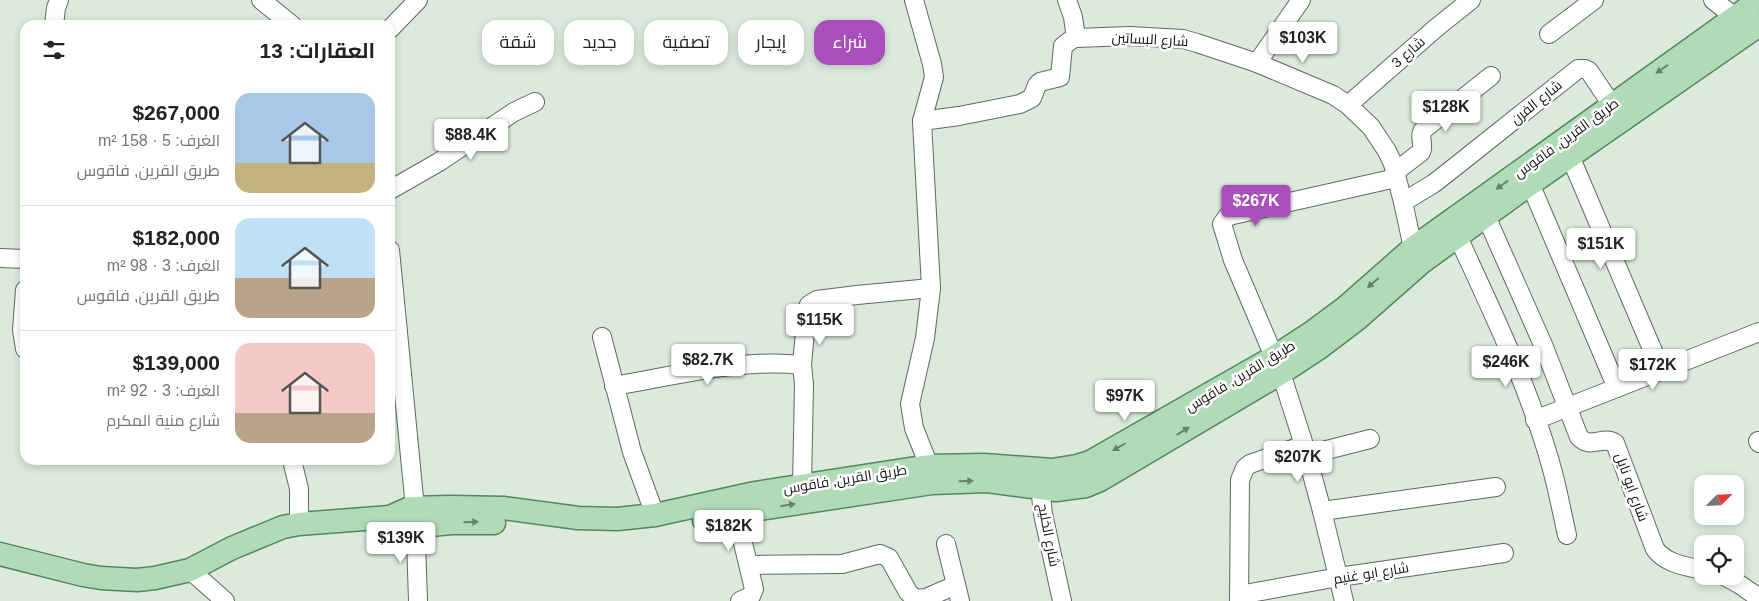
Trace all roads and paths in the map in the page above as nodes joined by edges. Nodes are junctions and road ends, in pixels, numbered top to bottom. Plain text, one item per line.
1 (58, 0) edge
2 (261, 0) edge
3 (418, 0) edge
4 (914, 0) edge
5 (1067, 0) edge
6 (1301, 0) edge
7 (1471, 0) edge
8 (1594, 0) edge
9 (1713, 0) edge
10 (1759, 0) edge
11 (1736, 18) junction
12 (55, 20) edge
13 (286, 20) edge
14 (395, 24) edge
15 (1759, 24) edge
16 (1549, 34) dead end
17 (1076, 38) junction
18 (1698, 56) junction
19 (1257, 63) junction
20 (1491, 76) dead end
21 (535, 102) dead end
22 (1348, 105) junction
23 (1612, 105) junction
24 (922, 121) junction
25 (1570, 156) junction
26 (1395, 175) junction
27 (1527, 177) junction
28 (395, 187) edge
29 (1403, 202) junction
30 (1486, 216) junction
31 (1458, 237) junction
32 (1413, 248) junction
33 (0, 258) edge
34 (20, 259) edge
35 (931, 288) junction
36 (395, 301) edge
37 (1759, 332) edge
38 (602, 337) dead end
39 (802, 365) junction
40 (1278, 365) junction
41 (1661, 370) junction
42 (614, 386) junction
43 (1617, 388) junction
44 (1566, 408) junction
45 (1535, 420) junction
46 (1370, 439) dead end
47 (1306, 450) junction
48 (293, 465) edge
49 (931, 475) junction
50 (1040, 479) junction
51 (802, 486) junction
52 (1496, 487) dead end
53 (847, 488) junction
54 (757, 501) junction
55 (1322, 511) junction
56 (736, 514) junction
57 (655, 515) junction
58 (416, 517) junction
59 (299, 524) junction
60 (1567, 535) dead end
61 (946, 544) dead end
62 (1504, 553) dead end
63 (0, 554) edge
64 (749, 565) junction
65 (1694, 568) edge
66 (190, 570) junction
67 (1339, 577) junction
68 (1740, 585) edge
69 (958, 593) edge
70 (1239, 598) edge
71 (1759, 598) edge
72 (225, 601) edge
73 (418, 601) edge
74 (740, 601) edge
75 (1062, 601) edge
76 (1344, 601) edge

1 - 12 street
2 - 13 street
3 - 14 street
4 - 24 street
5 - 17 street
6 - 19 street
7 - 22 street, شارع 3
8 - 16 street
9 - 11 street
10 - 11 main road, طريق القرين, فاقوس
11 - 18 main road, طريق القرين, فاقوس
15 - 18 main road, طريق القرين, فاقوس
17 - 19 street, شارع البساتين
17 - 24 street
18 -> 23 main road, طريق القرين, فاقوس
18 - 25 main road, طريق القرين, فاقوس
19 - 22 street, شارع البساتين
20 - 26 street
21 - 28 street
22 - 26 street, شارع البساتين
23 - 27 main road, طريق القرين, فاقوس
23 - 29 street, شارع الفرن
24 - 35 street
25 - 27 main road, طريق القرين, فاقوس
25 - 41 street
26 - 29 street, شارع البساتين
26 - 40 street
27 - 30 main road, طريق القرين, فاقوس
27 -> 32 main road, طريق القرين, فاقوس
27 - 43 street
29 - 32 street, شارع البساتين
30 - 31 main road, طريق القرين, فاقوس
30 - 44 street
31 - 40 main road, طريق القرين, فاقوس
31 - 45 street
32 -> 40 main road, طريق القرين, فاقوس
33 - 34 street
35 - 39 street
35 - 49 street
36 - 58 street
37 - 41 street
38 - 42 street
39 - 42 street
39 - 51 street
40 - 47 street
40 - 50 main road, طريق القرين, فاقوس
41 - 43 street
42 - 57 street
43 - 44 street
44 - 45 street
44 - 65 street, شارع ابو نايل
45 - 60 street
46 - 47 street
47 - 55 street
47 - 70 street
48 - 59 street
49 - 50 main road, طريق القرين, فاقوس
49 - 53 main road, طريق القرين, فاقوس
50 - 75 street, شارع الخليج
51 - 53 main road, طريق القرين, فاقوس
51 - 54 main road, طريق القرين, فاقوس
52 - 55 street
54 -> 53 main road, طريق القرين, فاقوس
54 - 56 main road, طريق القرين, فاقوس
54 - 57 main road, طريق القرين, فاقوس
55 - 67 street
58 -> 56 main road, طريق القرين, فاقوس
56 - 64 street
57 - 58 main road, طريق القرين, فاقوس
58 - 59 main road, طريق القرين, فاقوس
58 - 73 street
59 - 66 main road, طريق القرين, فاقوس
61 - 69 street
62 - 67 street, شارع ابو غنيم
63 - 66 main road, طريق القرين, فاقوس
64 - 69 street
64 - 74 street
66 - 72 street
67 - 70 street, شارع ابو غنيم
67 - 76 street
68 - 71 street

